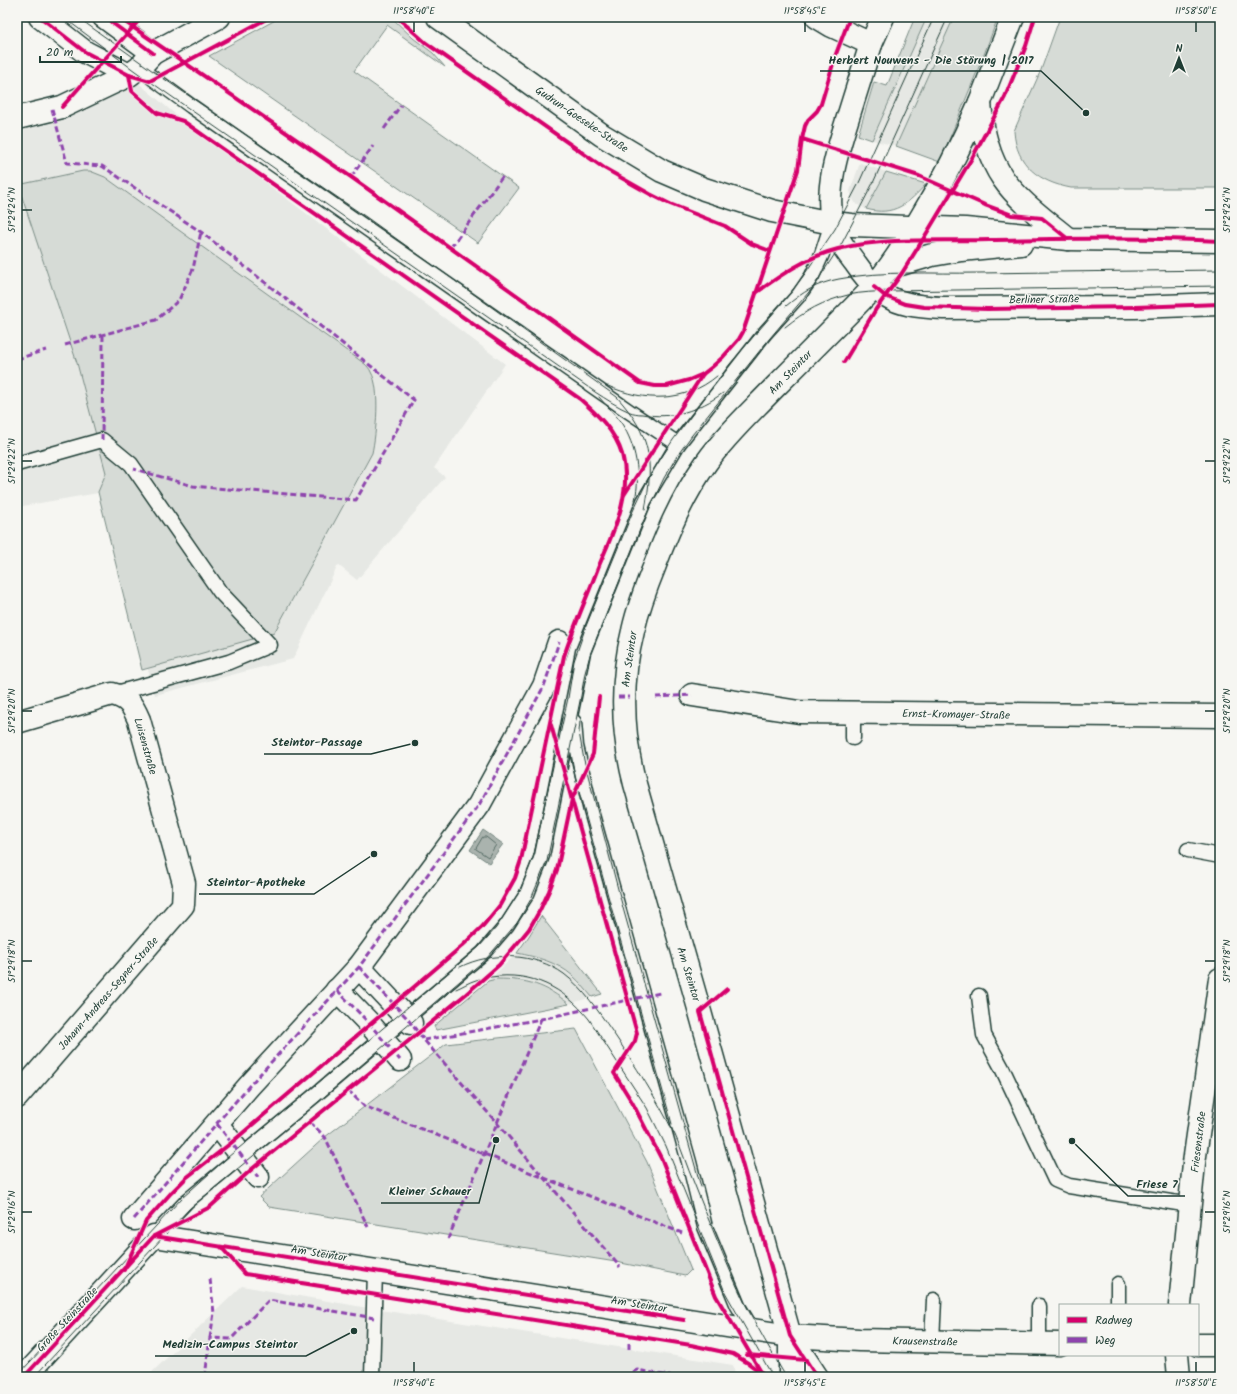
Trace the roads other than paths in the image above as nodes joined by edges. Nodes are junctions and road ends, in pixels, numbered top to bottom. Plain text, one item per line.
1 (40, 17) edge
2 (104, 17) edge
3 (219, 17) edge
4 (438, 17) edge
5 (817, 17) edge
6 (883, 17) edge
7 (1013, 17) edge
8 (871, 44) junction
9 (141, 65) junction
10 (980, 102) junction
11 (17, 118) edge
12 (832, 223) junction
13 (916, 227) junction
14 (1068, 239) junction
15 (1220, 241) edge
16 (891, 267) junction
17 (874, 287) junction
18 (1220, 304) edge
19 (678, 444) junction
20 (17, 464) edge
21 (559, 642) dead end
22 (112, 694) junction
23 (692, 695) dead end
24 (575, 696) junction
25 (853, 713) junction
26 (1220, 716) edge
27 (17, 722) edge
28 (853, 738) dead end
29 (1188, 850) dead end
30 (1220, 856) edge
31 (184, 883) joint
32 (359, 967) junction
33 (1220, 979) edge
34 (337, 990) junction
35 (980, 996) dead end
36 (409, 1020) junction
37 (382, 1038) junction
38 (400, 1060) dead end
39 (17, 1097) edge
40 (217, 1124) junction
41 (241, 1156) junction
42 (258, 1177) dead end
43 (1190, 1205) junction
44 (134, 1219) dead end
45 (154, 1236) junction
46 (375, 1271) junction
47 (1118, 1284) dead end
48 (934, 1300) dead end
49 (1118, 1304) edge
50 (1180, 1304) edge
51 (1039, 1306) dead end
52 (753, 1331) junction
53 (790, 1336) junction
54 (932, 1342) junction
55 (1039, 1344) junction
56 (1059, 1344) edge
57 (1199, 1345) edge
58 (1220, 1345) edge
59 (1177, 1356) edge
60 (24, 1377) edge
61 (372, 1377) edge
62 (790, 1377) edge
63 (817, 1377) edge
64 (1179, 1377) edge

1 - 9 street
2 - 9 street
3 - 9 street
4 - 12 street, Gudrun-Goeseke-Straße
5 - 8 street
6 - 8 street
7 - 10 street, Am Steintor
8 - 12 street
9 - 11 street
9 - 19 lane
10 - 13 street, Am Steintor
10 - 14 street
12 - 13 street
12 - 17 street
12 - 19 lane
13 - 14 street
13 - 16 street, Am Steintor
14 - 15 street
14 - 16 street
16 - 17 street, Am Steintor
17 - 18 street, Berliner Straße
17 - 53 street, Am Steintor
19 - 24 lane
20 - 22 lane
21 - 32 street
22 - 27 street
22 - 31 street, Luisenstraße
23 - 25 street, Ernst-Kromayer-Straße
24 - 36 lane
24 - 52 lane
25 - 26 street, Ernst-Kromayer-Straße
25 - 28 lane
29 - 30 lane
31 - 39 street, Johann-Andreas-Segner-Straße
32 - 34 street
32 - 36 street
33 - 43 street, Friesenstraße
34 - 37 street
34 - 40 street
35 - 43 lane
36 - 37 lane
37 - 38 street
37 - 41 lane
40 - 41 street
40 - 44 street
41 - 42 street
41 - 45 lane
43 - 50 street, Friesenstraße
45 - 46 street, Am Steintor
45 - 60 street, Große Steinstraße
46 - 52 street, Am Steintor
46 - 61 lane
47 - 49 lane
48 - 54 lane
51 - 55 lane
52 - 53 street, Am Steintor
53 - 54 street, Krausenstraße
53 - 62 street
53 - 63 street
54 - 55 street, Krausenstraße
55 - 56 street, Krausenstraße
57 - 58 street
59 - 64 street

